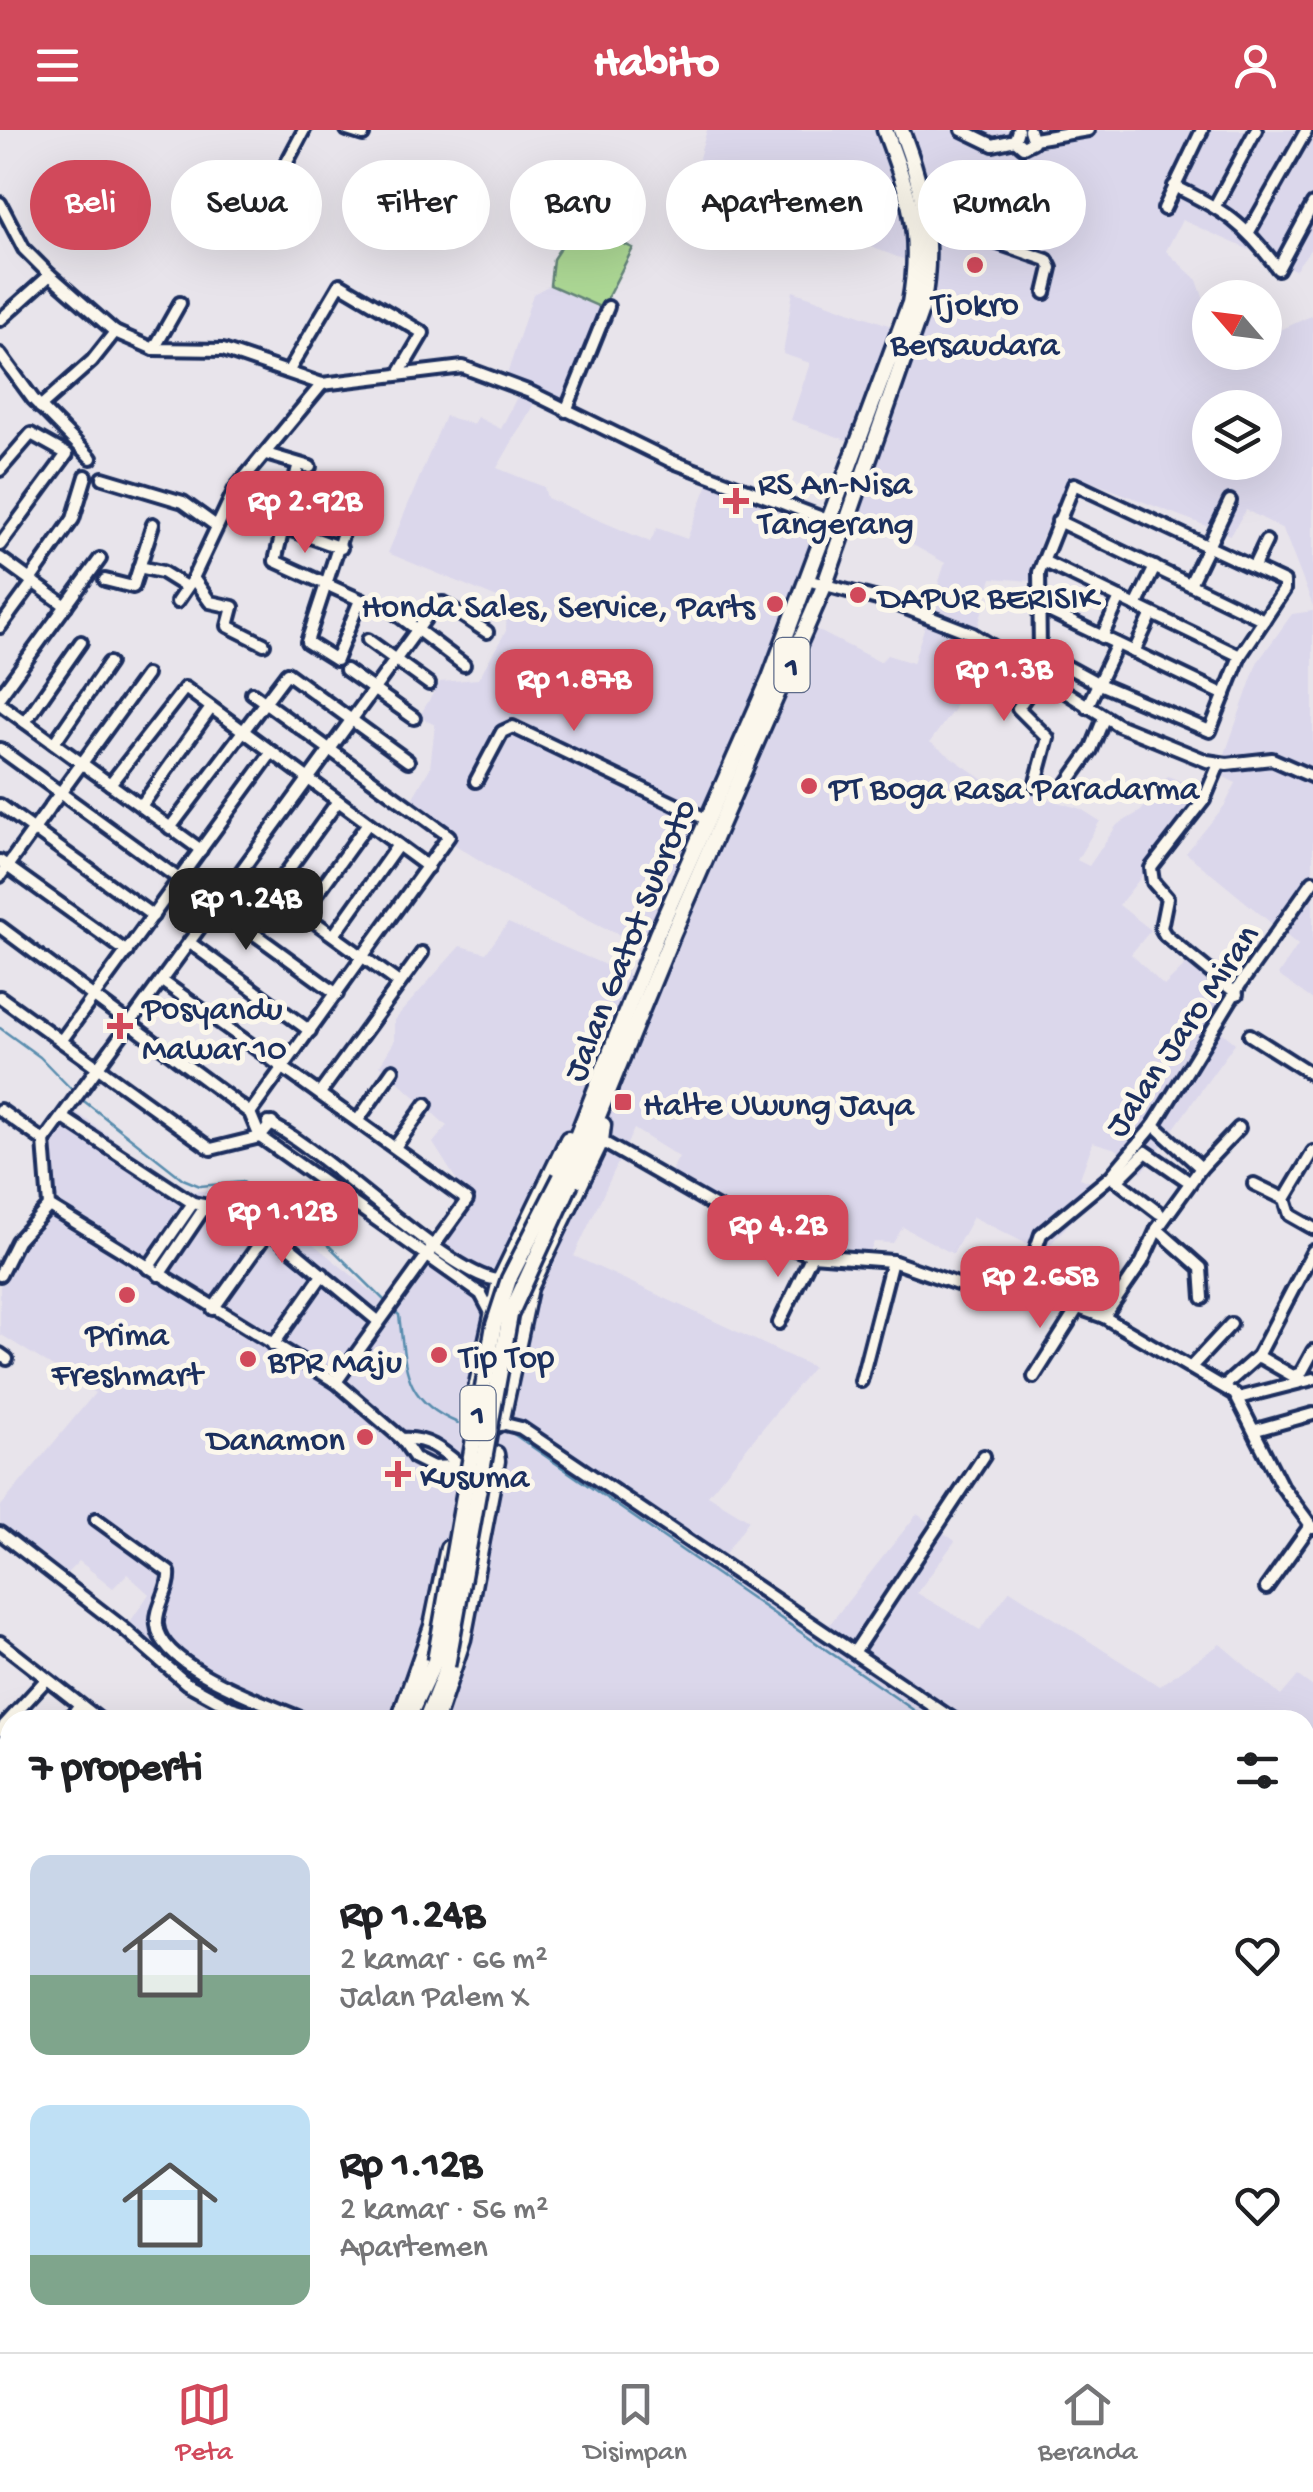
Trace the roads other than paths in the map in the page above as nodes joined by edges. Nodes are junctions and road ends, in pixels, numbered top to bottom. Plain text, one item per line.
1 (304, 130) edge
2 (347, 130) edge
3 (885, 130) edge
4 (901, 130) edge
5 (962, 130) edge
6 (1088, 130) edge
7 (1202, 130) edge
8 (1256, 130) edge
9 (1305, 131) edge
10 (1032, 134) edge
11 (363, 135) dead end
12 (1016, 135) edge
13 (1313, 136) edge
14 (288, 160) edge
15 (918, 186) edge
16 (1174, 186) junction
17 (0, 203) edge
18 (1313, 204) edge
19 (1215, 206) junction
20 (1164, 208) dead end
21 (1250, 230) junction
22 (928, 250) edge
23 (1018, 250) edge
24 (50, 276) junction
25 (1045, 293) dead end
26 (180, 303) dead end
27 (916, 305) junction
28 (608, 306) dead end
29 (0, 320) edge
30 (114, 332) junction
31 (154, 349) junction
32 (0, 354) edge
33 (288, 372) junction
34 (400, 372) junction
35 (322, 384) junction
36 (40, 407) junction
37 (566, 411) junction
38 (266, 454) junction
39 (90, 458) dead end
40 (298, 467) junction
41 (310, 467) dead end
42 (0, 470) edge
43 (86, 476) dead end
44 (103, 478) dead end
45 (292, 492) junction
46 (354, 500) dead end
47 (1230, 502) dead end
48 (350, 512) junction
49 (1058, 520) junction
50 (830, 521) junction
51 (153, 524) dead end
52 (215, 525) junction
53 (283, 527) junction
54 (1266, 541) dead end
55 (0, 544) edge
56 (1208, 546) junction
57 (341, 548) junction
58 (100, 559) dead end
59 (1, 561) edge
60 (1043, 561) junction
61 (138, 566) junction
62 (1254, 566) junction
63 (1155, 567) junction
64 (105, 580) dead end
65 (808, 580) junction
66 (31, 581) junction
67 (190, 582) junction
68 (825, 584) junction
69 (1190, 584) junction
70 (328, 586) junction
71 (1120, 598) junction
72 (177, 602) dead end
73 (66, 606) junction
74 (1136, 606) junction
75 (1040, 607) junction
76 (390, 609) dead end
77 (1152, 614) junction
78 (1264, 620) junction
79 (0, 626) edge
80 (417, 630) junction
81 (487, 632) dead end
82 (1102, 637) junction
83 (368, 640) dead end
84 (82, 642) dead end
85 (264, 644) dead end
86 (1117, 644) junction
87 (1134, 652) junction
88 (1240, 656) junction
89 (396, 660) junction
90 (110, 662) dead end
91 (464, 665) dead end
92 (346, 670) dead end
93 (146, 675) dead end
94 (1038, 678) junction
95 (429, 684) dead end
96 (1099, 684) junction
97 (374, 690) junction
98 (252, 693) dead end
99 (1225, 695) junction
100 (0, 700) edge
101 (263, 701) junction
102 (1087, 707) junction
103 (212, 708) junction
104 (414, 718) dead end
105 (1104, 718) junction
106 (353, 719) junction
107 (25, 722) junction
108 (242, 730) junction
109 (54, 743) junction
110 (0, 749) edge
111 (330, 750) junction
112 (272, 752) junction
113 (408, 761) dead end
114 (82, 763) junction
115 (1219, 764) junction
116 (1313, 777) edge
117 (309, 780) junction
118 (476, 781) dead end
119 (110, 784) junction
120 (1067, 784) dead end
121 (1036, 786) dead end
122 (60, 793) junction
123 (338, 801) junction
124 (0, 805) edge
125 (140, 806) junction
126 (708, 820) junction
127 (368, 823) junction
128 (170, 828) junction
129 (34, 830) junction
130 (398, 844) junction
131 (201, 850) junction
132 (428, 867) junction
133 (2, 868) edge
134 (243, 870) junction
135 (180, 880) junction
136 (1313, 881) edge
137 (273, 891) junction
138 (216, 906) junction
139 (303, 913) junction
140 (153, 916) junction
141 (0, 928) edge
142 (334, 935) junction
143 (190, 943) junction
144 (126, 952) junction
145 (422, 953) dead end
146 (364, 957) junction
147 (162, 981) junction
148 (399, 983) junction
149 (337, 994) junction
150 (1237, 994) junction
151 (95, 996) junction
152 (0, 997) edge
153 (132, 1023) junction
154 (310, 1030) junction
155 (1250, 1035) dead end
156 (61, 1041) junction
157 (284, 1067) junction
158 (98, 1068) junction
159 (393, 1070) dead end
160 (1312, 1073) edge
161 (320, 1094) junction
162 (426, 1104) dead end
163 (597, 1107) junction
164 (0, 1110) edge
165 (254, 1117) junction
166 (62, 1118) junction
167 (358, 1120) junction
168 (272, 1123) junction
169 (1154, 1125) junction
170 (1239, 1128) dead end
171 (260, 1137) junction
172 (601, 1140) junction
173 (44, 1141) junction
174 (395, 1147) junction
175 (1313, 1152) edge
176 (1201, 1168) junction
177 (1114, 1179) junction
178 (1184, 1179) dead end
179 (1254, 1184) dead end
180 (1285, 1199) junction
181 (193, 1203) junction
182 (49, 1206) junction
183 (205, 1207) junction
184 (1159, 1213) dead end
185 (1313, 1228) edge
186 (270, 1229) junction
187 (1157, 1229) junction
188 (432, 1244) junction
189 (5, 1248) edge
190 (1313, 1250) edge
191 (425, 1254) junction
192 (812, 1255) junction
193 (892, 1262) junction
194 (148, 1268) junction
195 (323, 1274) junction
196 (0, 1275) edge
197 (159, 1275) junction
198 (500, 1280) junction
199 (1020, 1296) junction
200 (1203, 1298) dead end
201 (1079, 1306) junction
202 (213, 1309) junction
203 (490, 1311) junction
204 (381, 1317) junction
205 (1104, 1317) junction
206 (779, 1323) dead end
207 (1231, 1324) dead end
208 (274, 1345) junction
209 (1313, 1351) edge
210 (1258, 1356) junction
211 (1191, 1368) junction
212 (1034, 1377) dead end
213 (1313, 1379) edge
214 (861, 1381) dead end
215 (336, 1382) junction
216 (1224, 1386) junction
217 (1238, 1398) junction
218 (473, 1412) junction
219 (1313, 1414) edge
220 (501, 1423) junction
221 (1256, 1430) junction
222 (486, 1431) junction
223 (402, 1439) junction
224 (483, 1451) junction
225 (984, 1456) dead end
226 (462, 1466) junction
227 (96, 1519) dead end
228 (1312, 1527) edge
229 (2, 1540) edge
230 (1266, 1588) dead end
231 (0, 1642) edge
232 (855, 1651) junction
233 (441, 1664) junction
234 (45, 1681) junction
235 (79, 1706) junction
236 (18, 1710) edge
237 (76, 1710) edge
238 (85, 1710) edge
239 (234, 1710) edge
240 (283, 1710) edge
241 (403, 1710) edge
242 (413, 1710) edge
243 (429, 1710) edge
244 (439, 1710) edge
245 (940, 1710) edge

1 - 14 street
2 - 11 street
3 - 27 highway, Jalan Gatot Subroto / 1
4 - 15 highway, Jalan Gatot Subroto / 1
5 - 12 street
6 - 10 street
7 - 16 street
8 - 19 street
9 - 13 street
9 - 21 street
10 - 12 street
16 - 19 street
16 - 20 street
17 - 24 street
18 - 21 street
19 - 21 street
22 - 27 highway, Jalan Gatot Subroto / 1
23 - 25 street
24 - 29 street
24 - 30 street
26 - 31 street
27 - 50 highway, Jalan Gatot Subroto / 1
27 - 68 highway, Jalan Gatot Subroto / 1
28 - 37 street
30 - 31 street
30 - 36 street
31 - 33 street
32 - 36 street
33 - 34 street
33 - 35 street
34 - 35 street
34 - 37 street
35 - 38 street
36 - 39 street
37 - 50 street
38 - 40 street
38 - 52 street
40 - 41 street
40 - 45 street
42 - 55 street
43 - 66 street
44 - 52 street
45 - 48 street
45 - 53 street
46 - 48 street
47 - 56 street
48 - 57 street
49 - 56 street
49 - 60 street
49 - 63 street
50 - 65 highway, Jalan Gatot Subroto / 1
51 - 61 street
52 - 67 street
53 - 57 street
53 - 70 street
54 - 62 street
56 - 62 street
56 - 69 street
57 - 70 street
58 - 73 street
59 - 66 street
60 - 71 street
60 - 75 street
61 - 64 street
61 - 67 street
62 - 78 street
63 - 69 street
63 - 74 street
65 - 68 street
65 - 126 highway, Jalan Gatot Subroto / 1
66 - 73 street
66 - 79 street
67 - 72 street
67 - 85 street
68 - 94 street
68 - 163 highway, Jalan Gatot Subroto / 1
69 - 78 street
70 - 70 street
71 - 74 street
71 - 82 street
73 - 100 street
74 - 77 street
75 - 82 street
75 - 96 street
76 - 80 street
77 - 87 street
77 - 88 street
78 - 88 street
80 - 81 street
80 - 89 street
80 - 91 street
82 - 86 street
83 - 89 street
84 - 107 street
86 - 87 street
86 - 96 street
87 - 99 street
88 - 99 street
89 - 95 street
89 - 97 street
90 - 109 street
92 - 97 street
93 - 114 street
94 - 102 street
94 - 121 street
96 - 99 street
96 - 102 street
97 - 104 street
97 - 106 street
98 - 101 street
100 - 107 street
101 - 106 street
101 - 108 street
101 - 111 street
102 - 105 street
103 - 108 street
103 - 119 street
103 - 125 street
105 - 115 street
105 - 120 street
106 - 111 street
106 - 113 street
107 - 109 street
108 - 112 street
108 - 128 street
109 - 114 street
110 - 122 street
111 - 117 street
111 - 132 street
112 - 117 street
112 - 131 street
114 - 119 street
114 - 122 street
115 - 116 street
115 - 150 street
117 - 123 street
117 - 134 street
118 - 126 street
119 - 125 street
122 - 129 street
122 - 135 street
123 - 127 street
123 - 137 street
124 - 129 street
125 - 128 street
126 - 163 highway, Jalan Gatot Subroto / 1
127 - 130 street
127 - 139 street
128 - 131 street
129 - 133 street
129 - 140 street
130 - 132 street
130 - 142 street
131 - 135 street
132 - 146 street
133 - 144 street
134 - 137 street
134 - 138 street
135 - 138 street
135 - 140 street
136 - 150 street, Jalan Jaro Miran
137 - 139 street
138 - 143 street
138 - 149 street
139 - 142 street
140 - 144 street
141 - 151 street
142 - 146 street
143 - 147 street
143 - 154 street
144 - 151 street
145 - 148 street
146 - 148 street
146 - 149 street
147 - 153 street
147 - 157 street
148 - 161 street
149 - 154 street
150 - 169 street, Jalan Jaro Miran
151 - 153 street
151 - 156 street
152 - 156 street
153 - 158 street
153 - 165 street
154 - 157 street
155 - 160 street
156 - 158 street
157 - 161 street
157 - 165 street
158 - 166 street
158 - 171 street
159 - 167 street
161 - 167 street
162 - 174 street
163 - 172 highway
163 - 198 highway
163 - 233 highway, Jalan Gatot Subroto / 1, bridge
164 - 173 street
165 - 168 street
165 - 171 street
166 - 173 street
166 - 181 street
167 - 174 street
168 - 171 street
168 - 188 street
169 - 176 street
169 - 177 street, Jalan Jaro Miran
170 - 176 street
171 - 191 street
172 - 192 street
172 - 220 highway
173 - 182 street
174 - 188 street
175 - 180 street
176 - 187 street
177 - 178 street
177 - 184 street
177 - 199 street, Jalan Jaro Miran
179 - 180 street
180 - 185 street
181 - 183 street
181 - 194 street
182 - 189 street
182 - 194 street
183 - 186 street
183 - 197 street
186 - 195 street
186 - 202 street
187 - 200 street
187 - 205 street
188 - 191 street
188 - 198 street
189 - 196 street
190 - 210 street
191 - 203 street
191 - 204 street
192 - 193 street
192 - 206 street
193 - 199 street
193 - 214 street
194 - 197 street
195 - 204 street
195 - 208 street
197 - 202 street
198 - 203 highway
199 - 201 street
201 - 205 street
201 - 212 street
202 - 208 street
203 - 218 highway
204 - 215 street
205 - 211 street
207 - 211 street
208 - 215 street
209 - 210 street
210 - 216 street
211 - 216 street
213 - 217 street
215 - 223 street
216 - 217 street
217 - 221 street
218 - 222 highway
218 - 226 highway
219 - 221 street
220 - 222 street
220 - 232 street
221 - 228 street
222 - 224 street
223 - 226 street
223 - 226 street
224 - 226 street
224 - 244 highway
225 - 232 street
226 - 241 highway
227 - 240 street
228 - 230 street
229 - 239 street
231 - 234 street
232 - 245 street
233 - 242 highway, Jalan Gatot Subroto / 1
233 - 243 highway, Jalan Gatot Subroto / 1
234 - 235 street
234 - 236 street
235 - 237 street
235 - 238 street

